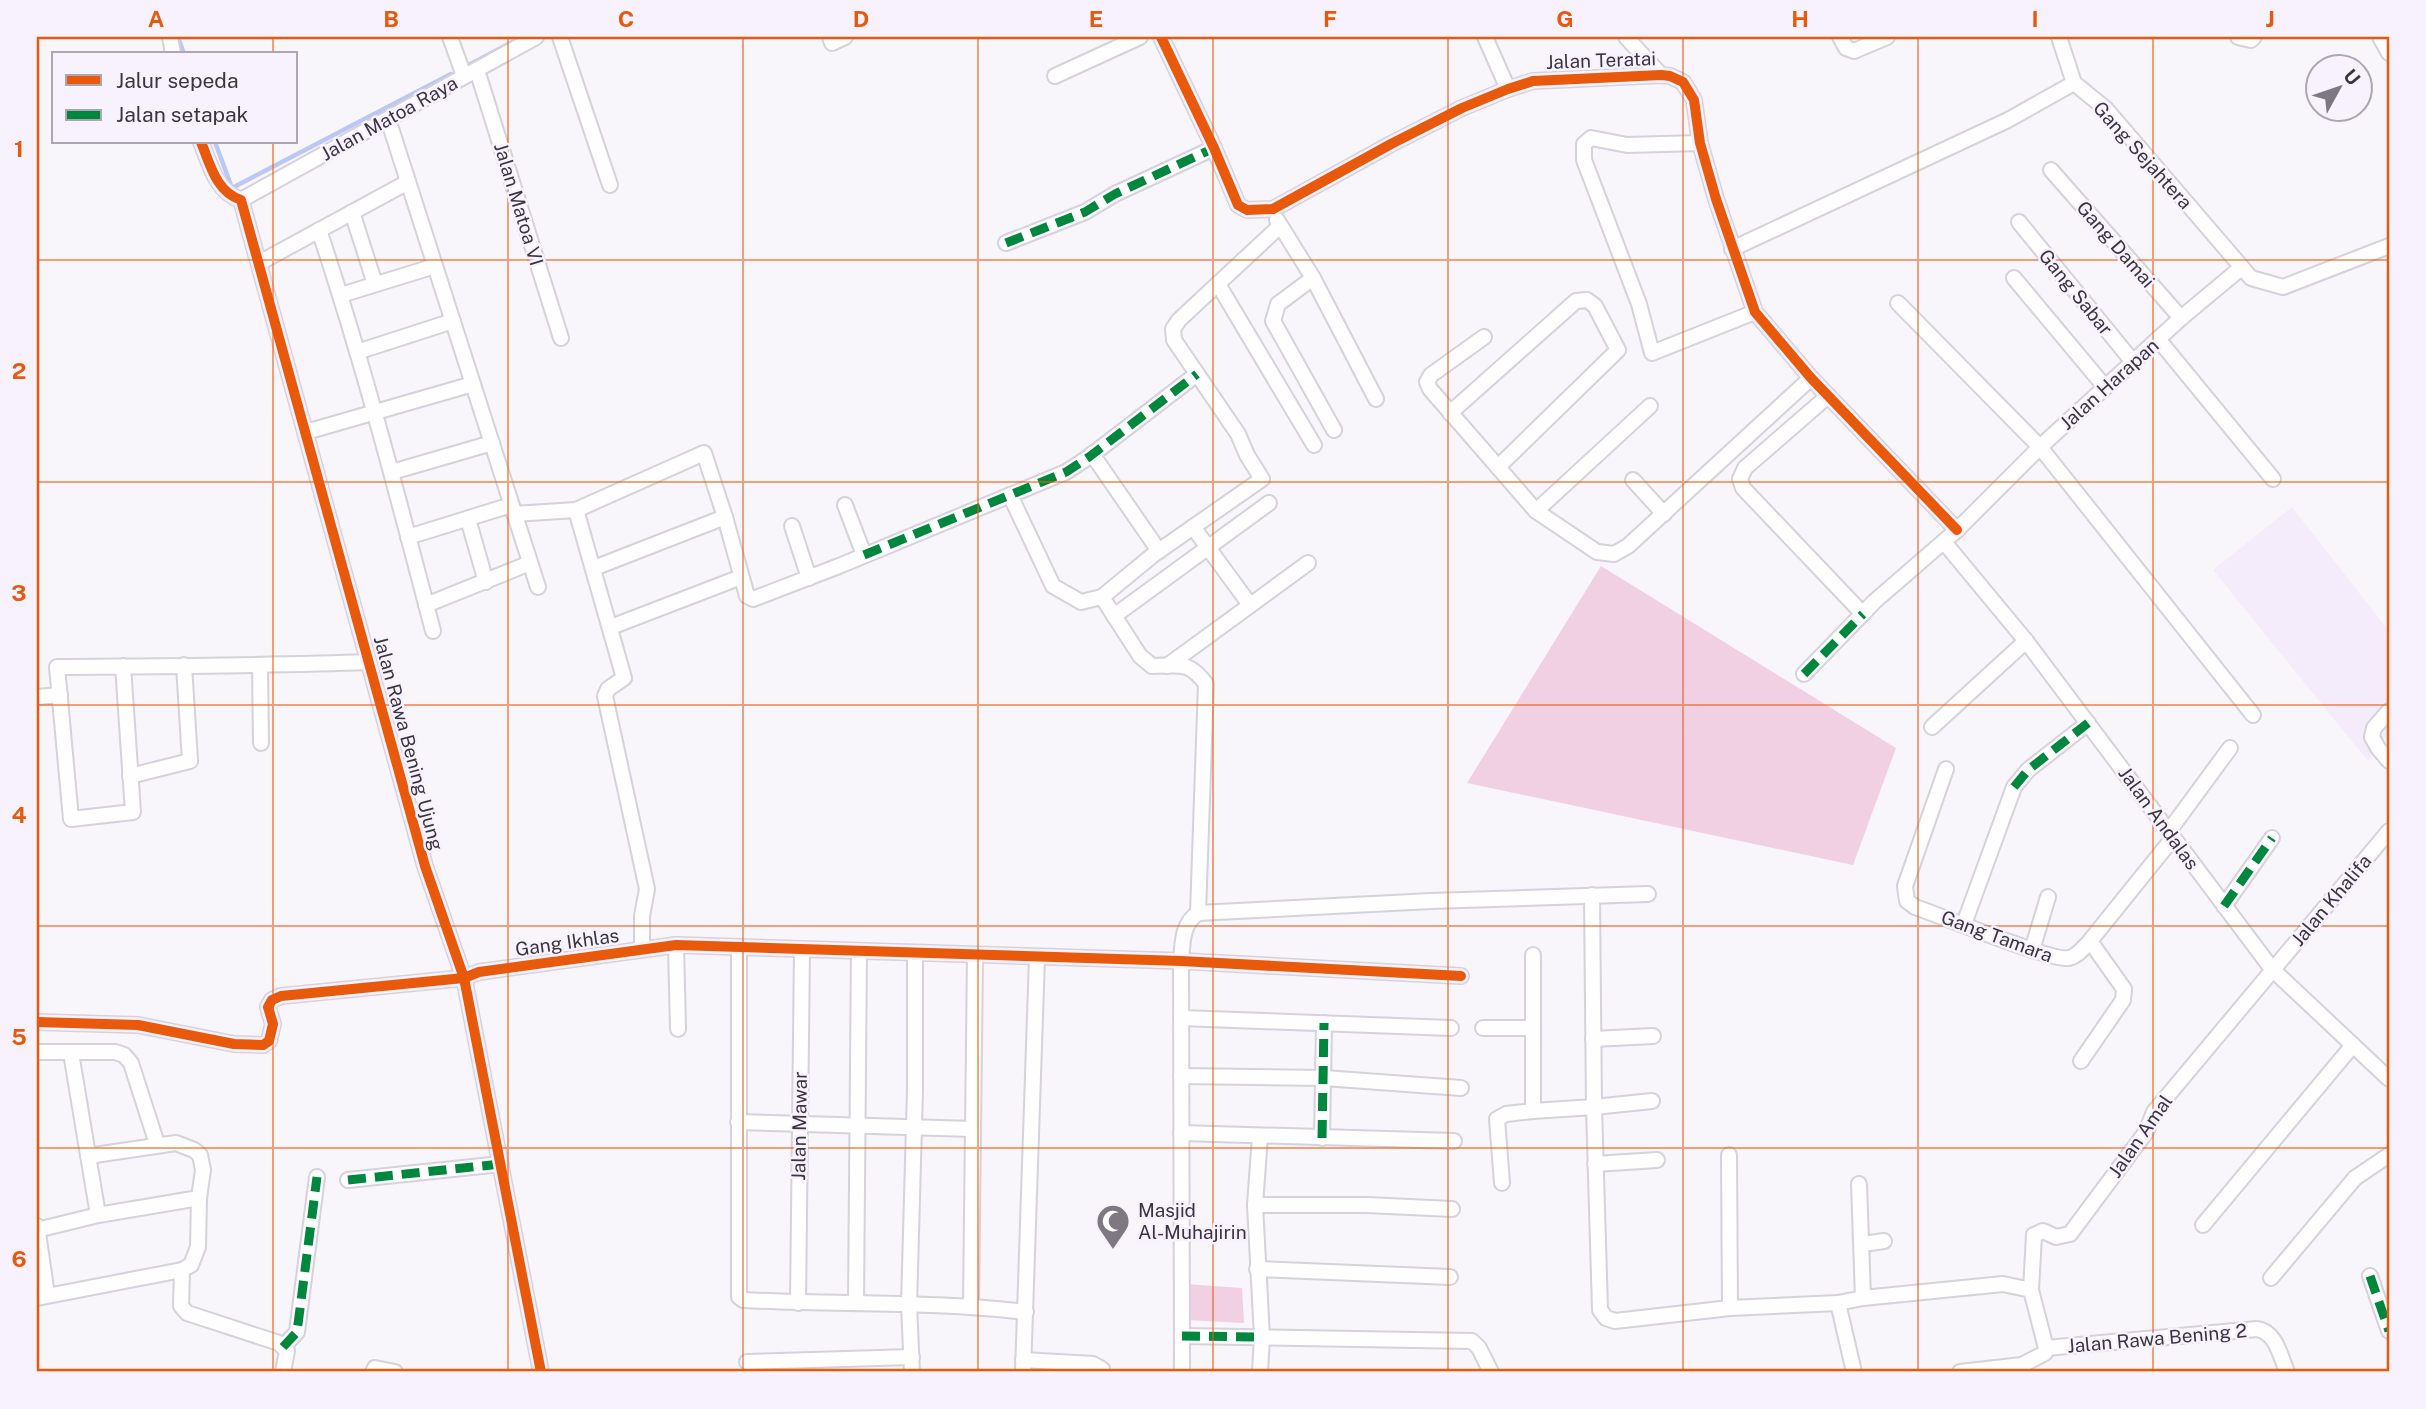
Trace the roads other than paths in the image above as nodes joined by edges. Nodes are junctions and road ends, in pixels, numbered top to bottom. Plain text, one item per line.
1 (450, 37) edge
2 (536, 37) edge
3 (560, 37) edge
4 (1140, 37) edge
5 (1161, 37) edge
6 (1485, 37) edge
7 (1626, 37) edge
8 (1840, 37) edge
9 (1887, 37) edge
10 (2059, 37) edge
11 (2238, 37) edge
12 (2254, 37) edge
13 (2382, 38) edge
14 (2389, 53) edge
15 (471, 73) junction
16 (1661, 75) junction
17 (1055, 76) dead end
18 (2074, 83) junction
19 (1508, 89) junction
20 (387, 119) junction
21 (1700, 143) junction
22 (202, 144) edge
23 (1214, 148) junction
24 (2051, 170) dead end
25 (408, 182) junction
26 (610, 185) dead end
27 (241, 200) junction
28 (1273, 209) junction
29 (352, 212) junction
30 (2019, 222) dead end
31 (1280, 226) junction
32 (319, 230) junction
33 (1006, 243) dead end
34 (2389, 246) edge
35 (1732, 249) junction
36 (259, 263) junction
37 (435, 266) junction
38 (2241, 268) junction
39 (1313, 278) junction
40 (2014, 278) dead end
41 (375, 284) junction
42 (1218, 284) junction
43 (341, 295) junction
44 (1898, 303) dead end
45 (1755, 312) junction
46 (2181, 318) junction
47 (453, 321) junction
48 (1484, 337) dead end
49 (561, 338) dead end
50 (2158, 339) junction
51 (357, 352) junction
52 (2133, 362) junction
53 (1197, 374) junction
54 (1811, 378) junction
55 (473, 384) junction
56 (2105, 387) junction
57 (1828, 396) junction
58 (1376, 399) dead end
59 (1650, 405) dead end
60 (374, 413) junction
61 (1450, 413) junction
62 (1334, 430) dead end
63 (306, 432) junction
64 (492, 443) junction
65 (1314, 445) dead end
66 (2039, 447) junction
67 (1092, 454) junction
68 (1497, 467) junction
69 (392, 472) junction
70 (2273, 479) dead end
71 (1633, 480) dead end
72 (1010, 495) junction
73 (1269, 503) dead end
74 (845, 505) dead end
75 (513, 509) junction
76 (576, 510) junction
77 (1536, 511) junction
78 (1664, 514) junction
79 (725, 517) junction
80 (468, 519) junction
81 (792, 526) dead end
82 (1193, 527) junction
83 (1956, 530) junction
84 (408, 537) junction
85 (1944, 542) junction
86 (1208, 547) junction
87 (1159, 551) junction
88 (864, 555) junction
89 (530, 563) junction
90 (1308, 563) dead end
91 (594, 568) junction
92 (741, 577) junction
93 (809, 578) junction
94 (486, 582) junction
95 (538, 587) dead end
96 (1102, 597) junction
97 (426, 605) junction
98 (1250, 605) junction
99 (1863, 614) junction
100 (1114, 616) junction
101 (611, 627) junction
102 (433, 631) dead end
103 (2026, 641) junction
104 (369, 662) junction
105 (184, 665) junction
106 (123, 666) junction
107 (260, 666) junction
108 (1167, 666) junction
109 (1804, 674) dead end
110 (60, 695) junction
111 (37, 697) edge
112 (2389, 711) edge
113 (2253, 715) dead end
114 (2088, 723) junction
115 (1932, 727) dead end
116 (261, 743) dead end
117 (2230, 748) dead end
118 (2389, 761) edge
119 (1946, 769) dead end
120 (130, 776) junction
121 (2389, 831) edge
122 (2171, 835) junction
123 (2272, 838) dead end
124 (1648, 894) dead end
125 (1592, 895) junction
126 (2048, 897) dead end
127 (2224, 906) junction
128 (1198, 913) junction
129 (1964, 924) junction
130 (2090, 941) junction
131 (676, 945) junction
132 (739, 947) junction
133 (642, 949) junction
134 (802, 949) junction
135 (2032, 950) junction
136 (859, 951) junction
137 (915, 953) junction
138 (975, 955) junction
139 (1533, 955) dead end
140 (1037, 957) junction
141 (1181, 961) junction
142 (2272, 969) junction
143 (1461, 975) dead end
144 (464, 978) junction
145 (1181, 1018) junction
146 (37, 1022) edge
147 (1324, 1023) junction
148 (1451, 1028) dead end
149 (1483, 1028) dead end
150 (1532, 1028) junction
151 (678, 1029) dead end
152 (1653, 1036) dead end
153 (1593, 1039) junction
154 (2353, 1045) junction
155 (37, 1052) edge
156 (71, 1053) junction
157 (2081, 1061) dead end
158 (1181, 1076) junction
159 (1324, 1078) junction
160 (2389, 1079) edge
161 (1461, 1088) dead end
162 (1652, 1101) dead end
163 (1594, 1107) junction
164 (1533, 1111) junction
165 (738, 1122) junction
166 (799, 1124) junction
167 (858, 1125) junction
168 (914, 1127) junction
169 (973, 1129) junction
170 (1181, 1133) junction
171 (1260, 1136) junction
172 (1322, 1138) junction
173 (1454, 1141) dead end
174 (156, 1144) junction
175 (1729, 1155) dead end
176 (2389, 1155) edge
177 (88, 1156) junction
178 (1657, 1160) dead end
179 (501, 1164) junction
180 (1595, 1164) junction
181 (317, 1177) dead end
182 (348, 1180) dead end
183 (1502, 1183) dead end
184 (1860, 1184) dead end
185 (199, 1198) junction
186 (1255, 1205) junction
187 (1451, 1209) dead end
188 (99, 1215) junction
189 (2203, 1225) dead end
190 (37, 1228) edge
191 (1884, 1241) dead end
192 (1863, 1244) junction
193 (1258, 1269) junction
194 (182, 1270) junction
195 (2370, 1276) dead end
196 (1450, 1277) dead end
197 (2271, 1278) dead end
198 (2031, 1290) junction
199 (42, 1296) edge
200 (1863, 1298) junction
201 (856, 1302) junction
202 (798, 1303) junction
203 (1838, 1303) junction
204 (909, 1305) junction
205 (971, 1305) junction
206 (1730, 1308) junction
207 (1026, 1311) junction
208 (2389, 1331) edge
209 (1182, 1336) junction
210 (1262, 1337) junction
211 (283, 1347) junction
212 (2046, 1348) junction
213 (747, 1362) dead end
214 (912, 1365) edge
215 (1023, 1366) edge
216 (283, 1372) edge
217 (373, 1372) edge
218 (395, 1372) edge
219 (541, 1372) edge
220 (1102, 1372) edge
221 (1182, 1372) edge
222 (1260, 1372) edge
223 (1491, 1372) edge
224 (1854, 1372) edge
225 (1960, 1372) edge
226 (2287, 1372) edge

1 - 15 street, Jalan Matoa VI
2 - 15 street, Jalan Matoa Raya
3 - 26 street
4 - 17 street
5 - 23 street
6 - 19 street
7 - 16 street
8 - 9 street
10 - 18 street
11 - 12 street
13 - 14 street
15 - 20 street, Jalan Matoa Raya
15 - 49 street, Jalan Matoa VI
16 - 19 street, Jalan Teratai
16 - 21 street, Jalan Teratai
18 - 35 street
18 - 38 street, Gang Sejahtera
19 - 28 street, Jalan Teratai
20 - 25 street
20 - 27 street, Jalan Matoa Raya
21 - 35 street, Jalan Teratai
21 - 45 street
22 - 27 street
23 - 28 street
23 - 33 street
24 - 46 street, Gang Damai
25 - 29 street
25 - 37 street
27 - 36 street, Jalan Rawa Bening Ujung
28 - 31 street
29 - 32 street
29 - 41 street
30 - 52 street, Gang Sabar
31 - 39 street
31 - 42 street
32 - 36 street
32 - 43 street
34 - 38 street
35 - 45 street, Jalan Teratai
36 - 63 street, Jalan Rawa Bening Ujung
37 - 41 street
37 - 47 street
38 - 46 street, Jalan Harapan
39 - 58 street
39 - 62 street
40 - 56 street
41 - 43 street
42 - 53 street
42 - 65 street
43 - 51 street
44 - 66 street
45 - 54 street, Jalan Teratai
46 - 50 street, Jalan Harapan
47 - 51 street
47 - 55 street
48 - 61 street
50 - 52 street, Jalan Harapan
50 - 70 street
51 - 60 street
52 - 56 street, Jalan Harapan
53 - 67 street
53 - 82 street
54 - 57 street, Jalan Teratai
54 - 78 street
55 - 60 street
55 - 64 street
56 - 66 street, Jalan Harapan
57 - 83 street, Jalan Teratai
57 - 99 street
59 - 77 street
60 - 63 street
60 - 69 street
61 - 68 street
61 - 68 street
63 - 104 street, Jalan Rawa Bening Ujung
64 - 69 street
64 - 75 street
66 - 83 street, Jalan Harapan
66 - 113 street
67 - 72 street
67 - 87 street
68 - 77 street
69 - 84 street
71 - 78 street
72 - 88 street
72 - 96 street
73 - 86 street
74 - 88 street
75 - 76 street
75 - 80 street
75 - 89 street
76 - 79 street
76 - 91 street
77 - 78 street
79 - 91 street
79 - 92 street
80 - 84 street
80 - 94 street
81 - 93 street
82 - 86 street
82 - 87 street
83 - 85 street, Jalan Harapan
84 - 97 street
85 - 99 street, Jalan Harapan
85 - 103 street, Jalan Andalas
86 - 98 street
86 - 100 street
87 - 96 street
88 - 93 street
89 - 94 street
89 - 95 street
90 - 98 street
91 - 101 street
92 - 93 street
92 - 101 street
94 - 97 street
96 - 100 street
97 - 102 street
98 - 108 street
99 - 109 street, Jalan Harapan
100 - 108 street
101 - 133 street
103 - 114 street, Jalan Andalas
103 - 115 street
104 - 107 street
104 - 144 street, Jalan Rawa Bening Ujung
105 - 106 street
105 - 107 street
105 - 120 street
106 - 110 street
106 - 120 street
107 - 116 street
108 - 128 street
110 - 111 street
110 - 120 street
112 - 118 street
114 - 122 street, Jalan Andalas
114 - 129 street
117 - 122 street, Gang Tamara
119 - 129 street, Gang Tamara
121 - 142 street, Jalan Khalifa
122 - 127 street, Jalan Andalas
122 - 130 street, Gang Tamara
123 - 127 street
124 - 125 street
125 - 128 street
125 - 153 street
126 - 135 street
127 - 142 street, Jalan Andalas
128 - 141 street
129 - 135 street, Gang Tamara
130 - 135 street, Gang Tamara
130 - 157 street
131 - 132 street, Gang Ikhlas
131 - 133 street, Gang Ikhlas
131 - 151 street
132 - 134 street, Gang Ikhlas
132 - 165 street
133 - 144 street, Gang Ikhlas
134 - 136 street, Gang Ikhlas
134 - 166 street, Jalan Mawar
136 - 137 street, Gang Ikhlas
136 - 167 street
137 - 138 street, Gang Ikhlas
137 - 168 street
138 - 140 street, Gang Ikhlas
138 - 169 street
139 - 150 street
140 - 141 street, Gang Ikhlas
140 - 207 street
141 - 143 street, Gang Ikhlas
141 - 145 street
142 - 154 street, Jalan Andalas
142 - 198 street, Jalan Amal
144 - 146 street, Gang Ikhlas
144 - 179 street, Jalan Rawa Bening Ujung
145 - 147 street
145 - 158 street
147 - 148 street
147 - 159 street
149 - 150 street
150 - 164 street
152 - 153 street
153 - 163 street
154 - 160 street, Jalan Andalas
154 - 189 street
155 - 156 street
156 - 174 street
156 - 177 street
158 - 159 street
158 - 170 street
159 - 161 street
159 - 172 street
162 - 163 street
163 - 164 street
163 - 180 street
164 - 183 street
165 - 166 street
165 - 202 street
166 - 167 street
166 - 202 street, Jalan Mawar
167 - 168 street
167 - 201 street
168 - 169 street
168 - 204 street
169 - 205 street
170 - 171 street
170 - 209 street
171 - 172 street
171 - 186 street
172 - 173 street
174 - 177 street
174 - 185 street
175 - 206 street
176 - 197 street
177 - 188 street
178 - 180 street
179 - 182 street
179 - 219 street, Jalan Rawa Bening Ujung
180 - 206 street
181 - 211 street
184 - 192 street
185 - 188 street
185 - 194 street
186 - 187 street
186 - 193 street
188 - 190 street
190 - 199 street
191 - 192 street
192 - 200 street
193 - 196 street
193 - 210 street
194 - 199 street
194 - 211 street
195 - 208 street
198 - 200 street
198 - 212 street, Jalan Rawa Bening 2
200 - 203 street
201 - 202 street
201 - 204 street
203 - 206 street
203 - 224 street
204 - 205 street
204 - 214 street
205 - 207 street
207 - 215 street
209 - 210 street
209 - 221 street
210 - 222 street
210 - 223 street
211 - 216 street
212 - 225 street
212 - 226 street, Jalan Rawa Bening 2
213 - 214 street
215 - 220 street
217 - 218 street

